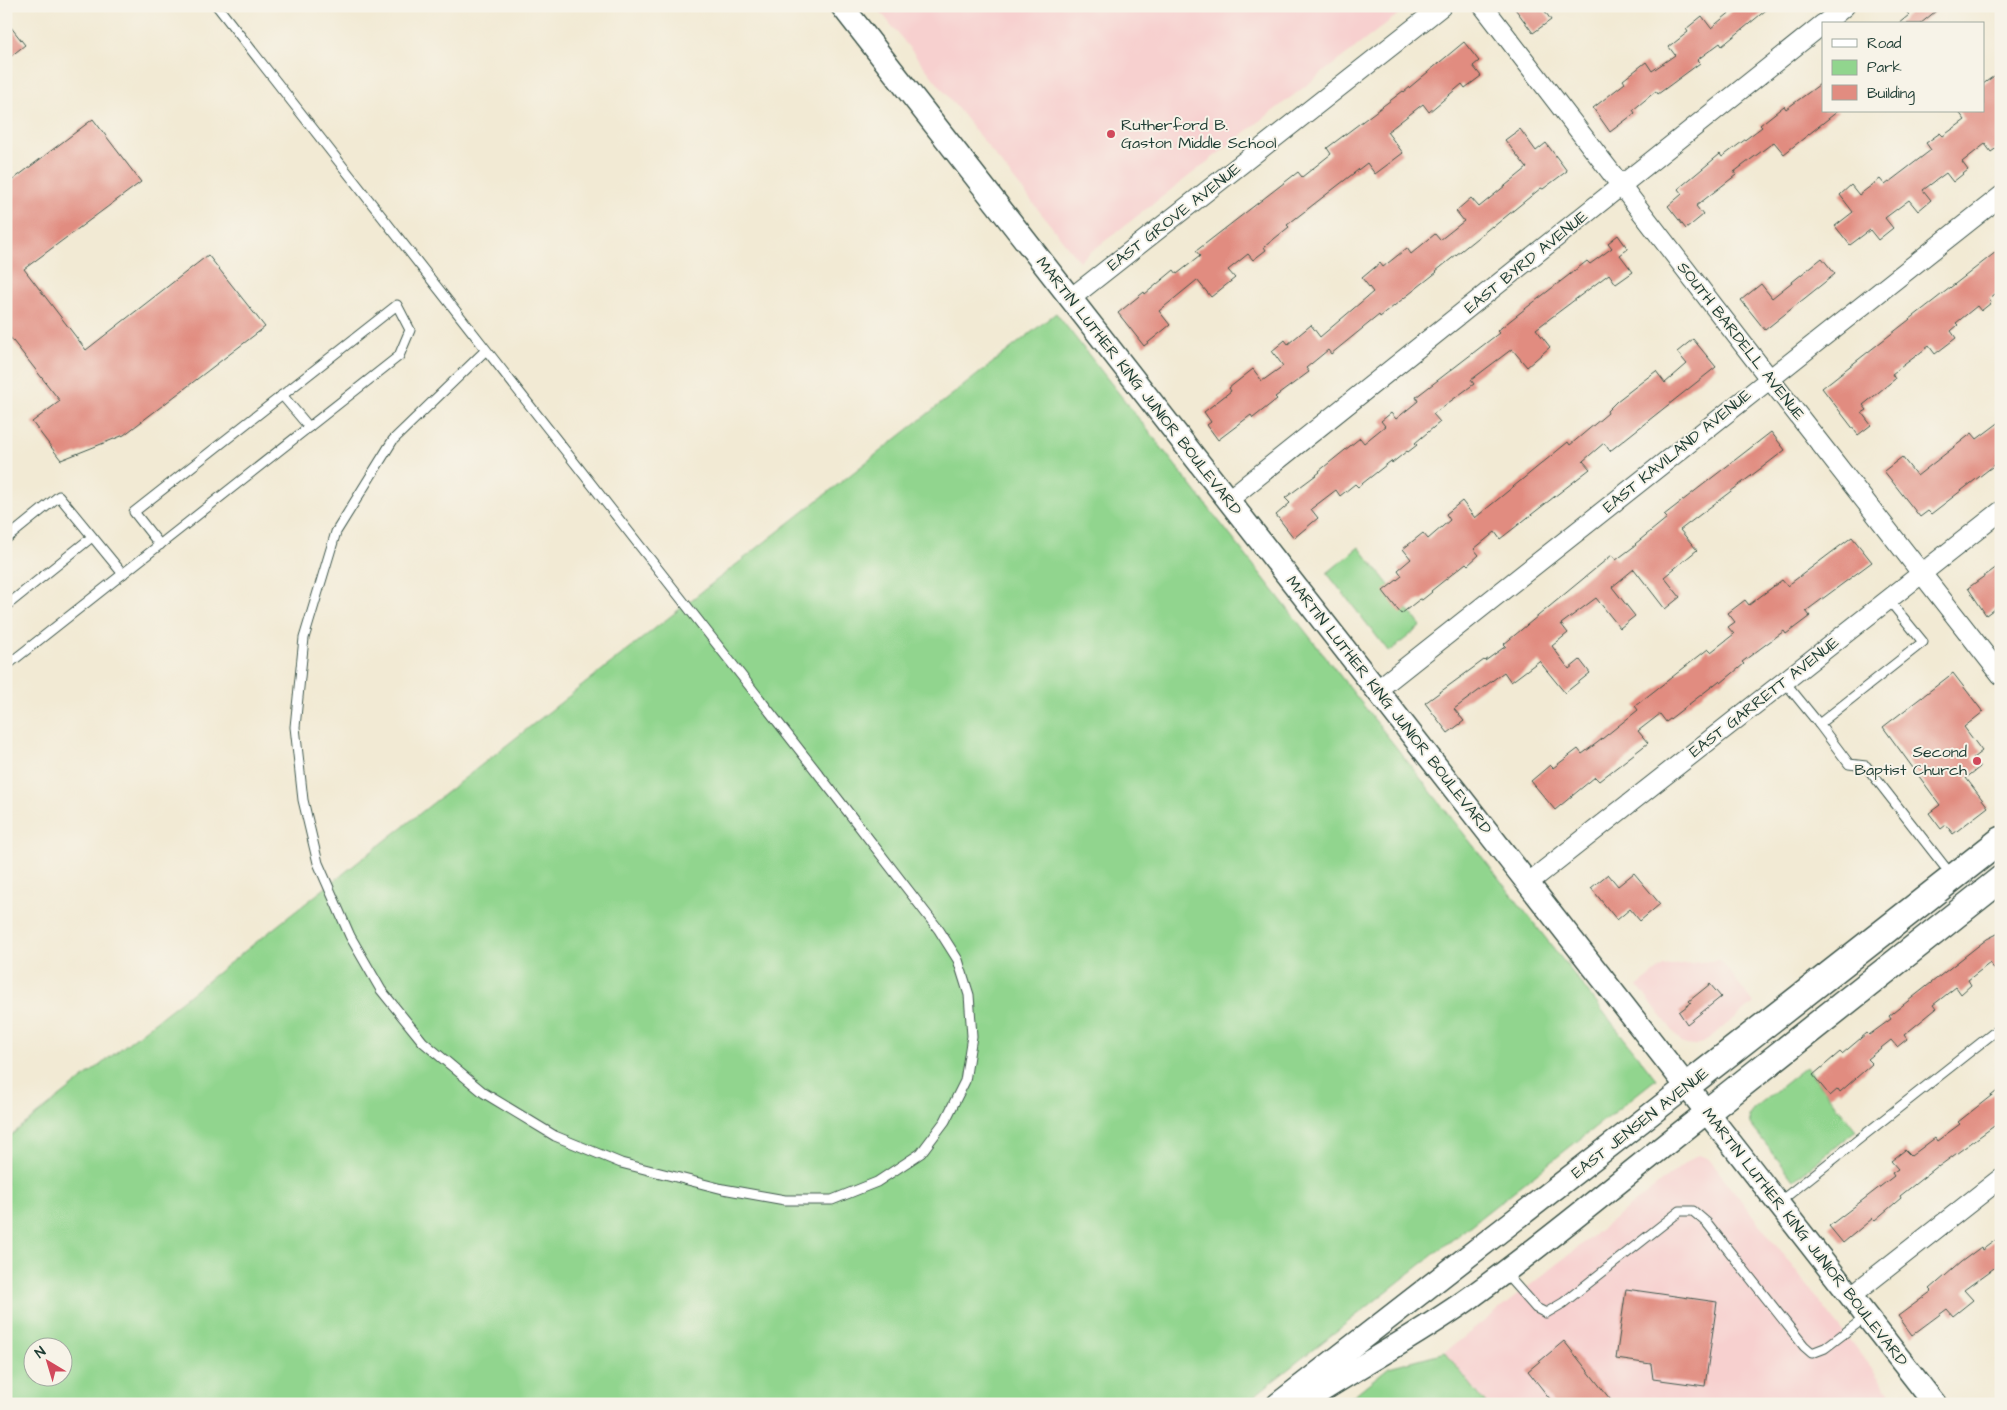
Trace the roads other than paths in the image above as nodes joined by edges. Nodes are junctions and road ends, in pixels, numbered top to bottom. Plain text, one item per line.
1 (217, 6) edge
2 (842, 6) edge
3 (1442, 6) edge
4 (1483, 6) edge
5 (1846, 6) edge
6 (1826, 22) edge
7 (1822, 26) edge
8 (1621, 186) junction
9 (2001, 196) edge
10 (1071, 298) junction
11 (486, 350) junction
12 (1769, 378) junction
13 (282, 395) junction
14 (309, 427) junction
15 (1228, 500) junction
16 (2001, 511) edge
17 (92, 537) junction
18 (6, 539) edge
19 (160, 545) junction
20 (123, 574) junction
21 (1922, 574) junction
22 (1888, 599) junction
23 (6, 606) edge
24 (6, 666) edge
25 (2001, 674) edge
26 (1784, 681) junction
27 (1377, 690) junction
28 (1819, 724) junction
29 (2001, 840) edge
30 (1953, 878) junction
31 (2001, 880) edge
32 (1528, 883) junction
33 (2001, 1027) edge
34 (1687, 1086) junction
35 (1707, 1112) junction
36 (2001, 1178) edge
37 (1778, 1202) junction
38 (1504, 1272) junction
39 (1851, 1296) junction
40 (1867, 1316) junction
41 (1278, 1404) edge
42 (1300, 1404) edge
43 (1935, 1404) edge

1 - 11 lane
2 - 10 street, MARTIN LUTHER KING JUNIOR BOULEVARD
3 - 10 street, EAST GROVE AVENUE
4 - 8 street, SOUTH BARDELL AVENUE
5 - 6 street, EAST BYRD AVENUE
7 - 8 street, EAST BYRD AVENUE
8 - 12 street, SOUTH BARDELL AVENUE
8 - 15 street, EAST BYRD AVENUE
9 - 12 street, EAST KAVILAND AVENUE
10 - 15 street, MARTIN LUTHER KING JUNIOR BOULEVARD
11 - 11 lane
12 - 21 street, SOUTH BARDELL AVENUE
12 - 27 street, EAST KAVILAND AVENUE
13 - 14 lane
13 - 14 lane
13 - 19 lane
14 - 19 lane
15 - 27 street, MARTIN LUTHER KING JUNIOR BOULEVARD
16 - 21 street, EAST GARRETT AVENUE
17 - 18 lane
17 - 20 lane
17 - 23 lane
19 - 20 lane
20 - 24 lane
21 - 22 street, EAST GARRETT AVENUE
21 - 25 street, SOUTH BARDELL AVENUE
22 - 26 street, EAST GARRETT AVENUE
22 - 28 lane
26 - 28 lane
26 - 32 street, EAST GARRETT AVENUE
27 - 32 street, MARTIN LUTHER KING JUNIOR BOULEVARD
28 - 30 lane
29 - 30 main road, EAST JENSEN AVENUE
30 - 34 main road, EAST JENSEN AVENUE
31 - 35 main road, EAST JENSEN AVENUE
32 - 34 street, MARTIN LUTHER KING JUNIOR BOULEVARD
33 - 37 lane
34 - 35 street, MARTIN LUTHER KING JUNIOR BOULEVARD
34 - 41 street, EAST JENSEN AVENUE
35 - 37 street, MARTIN LUTHER KING JUNIOR BOULEVARD
35 - 38 street, EAST JENSEN AVENUE
36 - 39 street
37 - 39 street, MARTIN LUTHER KING JUNIOR BOULEVARD
38 - 40 lane
38 - 42 street, EAST JENSEN AVENUE
39 - 40 street, MARTIN LUTHER KING JUNIOR BOULEVARD
40 - 43 street, MARTIN LUTHER KING JUNIOR BOULEVARD

